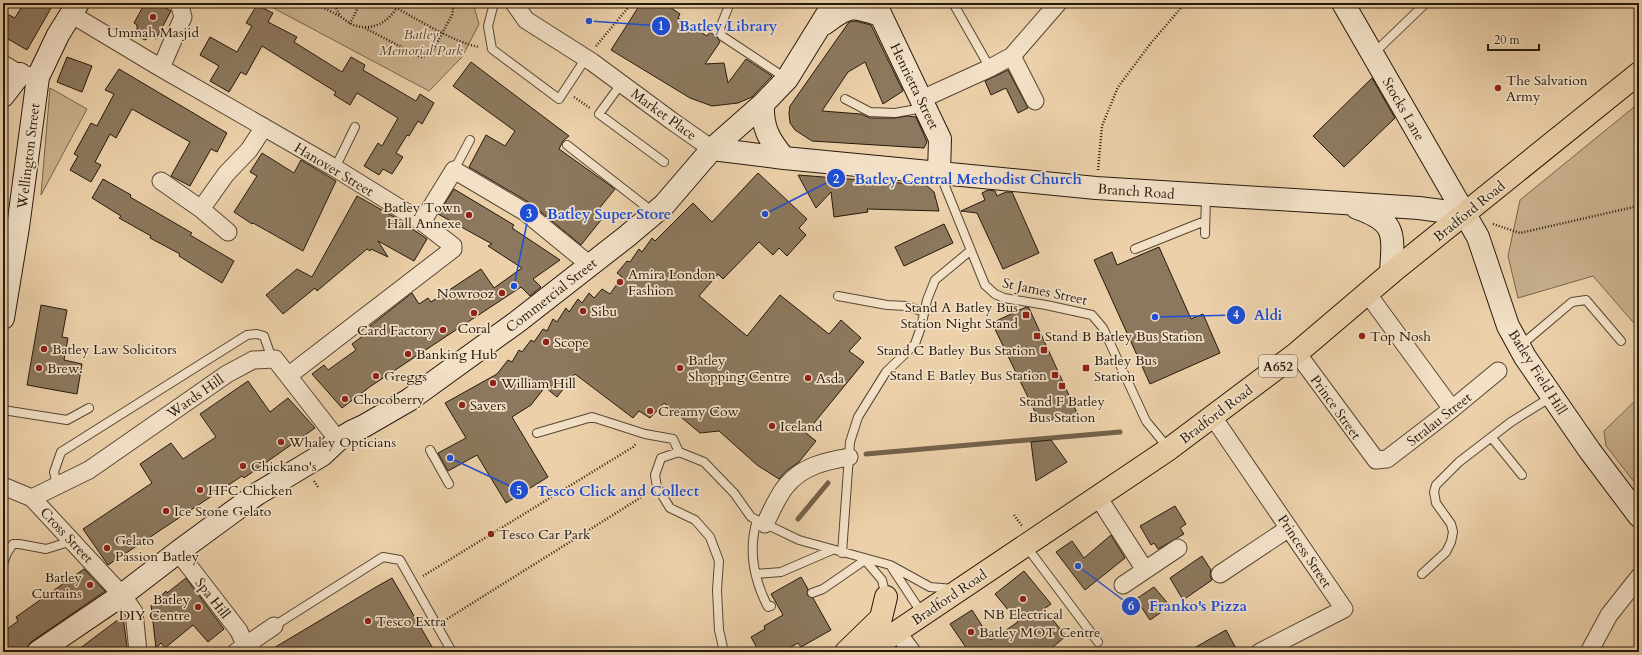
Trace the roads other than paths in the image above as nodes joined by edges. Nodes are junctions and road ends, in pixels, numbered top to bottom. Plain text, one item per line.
1 (180, 3) edge
2 (494, 3) edge
3 (514, 3) edge
4 (730, 3) edge
5 (834, 3) edge
6 (953, 3) edge
7 (1058, 3) edge
8 (1343, 3) edge
9 (1426, 3) edge
10 (74, 9) edge
11 (878, 9) edge
12 (820, 27) junction
13 (1373, 54) junction
14 (1012, 56) junction
15 (586, 58) junction
16 (161, 68) junction
17 (990, 68) junction
18 (20, 71) edge
19 (1639, 73) edge
20 (787, 79) junction
21 (618, 81) junction
22 (3, 96) edge
23 (845, 99) dead end
24 (1035, 101) dead end
25 (763, 104) junction
26 (924, 104) junction
27 (264, 127) junction
28 (354, 127) dead end
29 (470, 140) dead end
30 (567, 145) dead end
31 (712, 149) junction
32 (784, 158) junction
33 (664, 162) dead end
34 (335, 168) junction
35 (454, 170) junction
36 (939, 172) junction
37 (161, 181) dead end
38 (1206, 195) junction
39 (1343, 203) junction
40 (201, 208) junction
41 (655, 213) junction
42 (1464, 214) junction
43 (1205, 221) junction
44 (422, 222) junction
45 (228, 232) dead end
46 (1205, 234) dead end
47 (1135, 249) dead end
48 (970, 251) junction
49 (590, 265) junction
50 (1391, 273) junction
51 (1367, 293) junction
52 (838, 296) dead end
53 (924, 312) junction
54 (3, 318) edge
55 (1621, 341) dead end
56 (1520, 346) junction
57 (1297, 353) junction
58 (272, 359) junction
59 (1498, 371) dead end
60 (288, 376) junction
61 (1552, 397) junction
62 (90, 408) dead end
63 (1452, 409) junction
64 (3, 410) edge
65 (1213, 417) junction
66 (537, 433) dead end
67 (1492, 438) junction
68 (338, 440) junction
69 (1169, 449) junction
70 (430, 450) dead end
71 (679, 452) junction
72 (850, 457) junction
73 (1376, 460) joint
74 (1522, 475) dead end
75 (449, 484) dead end
76 (57, 485) junction
77 (3, 486) edge
78 (1098, 497) junction
79 (32, 498) junction
80 (1639, 516) edge
81 (761, 522) junction
82 (1289, 528) junction
83 (72, 541) junction
84 (1026, 546) junction
85 (1178, 548) dead end
86 (832, 550) junction
87 (178, 552) junction
88 (842, 553) junction
89 (865, 560) junction
90 (3, 564) edge
91 (890, 565) junction
92 (1145, 570) junction
93 (756, 574) junction
94 (1220, 574) dead end
95 (1422, 574) dead end
96 (1639, 577) edge
97 (1123, 585) dead end
98 (962, 589) junction
99 (812, 593) dead end
100 (122, 595) junction
101 (771, 606) dead end
102 (923, 615) junction
103 (892, 616) junction
104 (274, 626) joint
105 (1098, 642) dead end
106 (240, 649) edge
107 (38, 652) edge
108 (138, 652) edge
109 (452, 652) edge
110 (724, 652) edge
111 (846, 652) edge
112 (867, 652) edge
113 (912, 652) edge
114 (1260, 652) edge
115 (1588, 652) edge

1 - 16 street
2 - 15 lane
3 - 15 street, Market Place
4 - 20 lane
5 - 12 street, Commercial Street
6 - 17 lane
7 - 14 street
8 - 13 street, Stocks Lane
9 - 13 lane
10 - 16 street, Hanover Street
10 - 18 street, Wellington Street
11 - 12 street
11 - 26 street, Henrietta Street
12 - 20 street, Commercial Street
13 - 42 street, Stocks Lane
14 - 17 street
14 - 24 street
15 - 21 street, Market Place
16 - 27 street, Hanover Street
17 - 26 street
18 - 22 street
18 - 54 street, Wellington Street
19 - 42 main road, Bradford Road / A652
20 - 25 street, Commercial Street
21 - 31 street, Market Place
21 - 33 lane
23 - 26 lane
25 - 31 street, Commercial Street
25 - 32 street
26 - 36 street, Henrietta Street
27 - 34 street, Hanover Street
27 - 40 street
28 - 34 lane
29 - 35 lane
30 - 41 lane
31 - 32 street, Branch Road
31 - 41 street, Commercial Street
32 - 36 street, Branch Road
34 - 44 street, Hanover Street
35 - 44 street
35 - 49 street
36 - 38 street, Branch Road
36 - 48 lane, St James Street
37 - 40 street
38 - 39 street, Branch Road
38 - 43 lane
39 - 42 street, Branch Road
39 - 50 street
40 - 45 street
41 - 49 street, Commercial Street
42 - 50 main road, Bradford Road / A652
42 - 56 street, Batley Field Hill
43 - 46 lane
43 - 47 lane
44 - 60 street, Hanover Street
48 - 53 lane
48 - 69 lane, St James Street
49 - 68 street, Commercial Street
50 - 51 main road, Bradford Road / A652
51 - 57 main road, Bradford Road / A652
51 - 63 street
52 - 53 lane
53 - 72 lane
55 - 56 lane
56 - 61 street, Batley Field Hill
57 - 65 main road, Bradford Road / A652
57 - 73 street, Prince Street
58 - 60 street
58 - 76 street, Wards Hill
58 - 76 lane
59 - 63 street, Stralau Street
60 - 68 street
61 - 67 lane
61 - 80 street, Batley Field Hill
62 - 64 lane
63 - 73 street, Stralau Street
65 - 69 main road, Bradford Road / A652
65 - 82 street, Princess Street
66 - 71 lane
67 - 74 lane
67 - 95 lane
68 - 87 street, Commercial Street
69 - 78 main road, Bradford Road / A652
70 - 75 lane
71 - 81 lane
71 - 110 lane
72 - 81 street
72 - 88 lane
76 - 79 street, Wards Hill
77 - 79 street, Cross Street
78 - 84 main road, Bradford Road / A652
78 - 92 street
79 - 83 street, Cross Street
81 - 86 lane
81 - 93 lane
82 - 94 street
82 - 114 street, Princess Street
83 - 90 lane
83 - 100 street, Cross Street
84 - 98 main road, Bradford Road / A652
84 - 105 lane
85 - 92 street
86 - 88 lane
86 - 93 lane
87 - 100 street, Commercial Street
87 - 106 street, Spa Hill
88 - 89 lane
89 - 91 lane
89 - 99 lane
89 - 103 lane
91 - 98 lane
91 - 102 lane
92 - 97 street
93 - 101 lane
96 - 115 street
98 - 102 main road, Bradford Road / A652
100 - 107 street, Commercial Street
100 - 108 street, Cross Street
102 - 103 main road, Bradford Road / A652
103 - 111 main road
103 - 112 main road, Bradford Road / A652
103 - 113 street
104 - 106 street
104 - 109 lane

